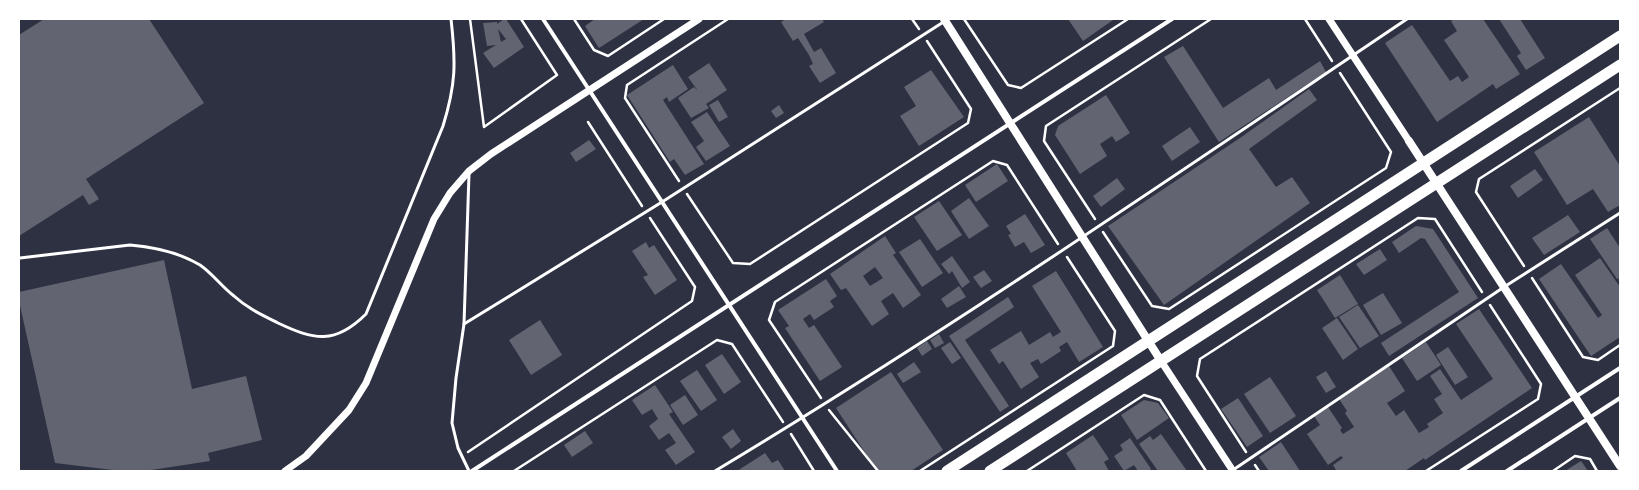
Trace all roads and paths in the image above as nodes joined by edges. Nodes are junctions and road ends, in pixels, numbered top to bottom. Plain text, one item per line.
1 (451, 19) edge
2 (470, 19) edge
3 (521, 19) edge
4 (543, 19) edge
5 (574, 19) edge
6 (664, 19) edge
7 (699, 19) edge
8 (728, 19) edge
9 (912, 19) edge
10 (964, 19) edge
11 (1128, 19) edge
12 (1172, 19) edge
13 (1211, 19) edge
14 (1305, 19) edge
15 (1329, 19) edge
16 (1407, 19) edge
17 (946, 20) edge
18 (923, 35) junction
19 (1620, 36) edge
20 (1353, 55) junction
21 (1620, 65) edge
22 (1336, 67) junction
23 (1620, 88) edge
24 (590, 90) junction
25 (588, 122) dead end
26 (1010, 124) junction
27 (1409, 141) joint
28 (1423, 163) junction
29 (469, 170) junction
30 (1436, 184) junction
31 (684, 188) junction
32 (662, 202) junction
33 (646, 212) junction
34 (1620, 213) edge
35 (1099, 226) junction
36 (1083, 237) junction
37 (20, 258) edge
38 (1528, 272) junction
39 (1504, 287) junction
40 (1486, 299) junction
41 (729, 305) junction
42 (464, 324) junction
43 (1149, 340) junction
44 (1620, 345) edge
45 (1162, 361) junction
46 (1620, 368) edge
47 (1575, 397) junction
48 (1620, 398) edge
49 (803, 418) junction
50 (1589, 418) junction
51 (787, 428) junction
52 (462, 455) junction
53 (1250, 458) junction
54 (1620, 466) edge
55 (285, 471) edge
56 (470, 471) edge
57 (514, 471) edge
58 (715, 471) edge
59 (814, 471) edge
60 (837, 471) edge
61 (947, 471) edge
62 (990, 471) edge
63 (1028, 471) edge
64 (1206, 471) edge
65 (1232, 471) edge
66 (1259, 471) edge
67 (1426, 471) edge
68 (1461, 471) edge
69 (1507, 471) edge
70 (1553, 471) edge
71 (1598, 471) edge

1 - 37 lane
2 - 3 path
4 - 24 street
5 - 6 path
7 - 24 street
8 - 31 path
9 - 18 path
10 - 11 path
12 - 26 street
13 - 35 path
14 - 22 path
15 - 20 street
16 - 20 lane
17 - 18 lane
17 - 26 main road
18 - 31 lane
18 - 31 path
19 - 28 highway
20 - 22 lane
20 - 27 street
21 - 30 highway
22 - 35 lane
22 - 35 path
23 - 38 path
24 - 29 street
24 - 32 street
25 - 33 path
26 - 36 main road
26 - 41 street
27 - 28 main road
28 - 30 main road
28 - 43 highway
29 - 42 lane
29 - 55 street
30 - 39 main road
30 - 45 highway
31 - 32 lane
32 - 33 lane
32 - 41 street
33 - 42 lane
33 - 52 path
34 - 38 lane
35 - 36 lane
36 - 43 main road
36 - 49 lane
38 - 39 lane
38 - 44 path
39 - 40 lane
39 - 47 main road
40 - 53 lane
40 - 53 path
40 - 67 path
41 - 49 street
41 - 56 street
42 - 52 lane
43 - 45 main road
43 - 61 highway
45 - 62 highway
45 - 65 street
46 - 47 street
47 - 50 main road
47 - 68 street
48 - 50 street
49 - 51 lane
49 - 60 street
50 - 54 main road
50 - 69 street
51 - 57 path
51 - 58 lane
51 - 59 path
52 - 56 lane
53 - 65 lane
53 - 66 path
63 - 64 path
70 - 71 path

